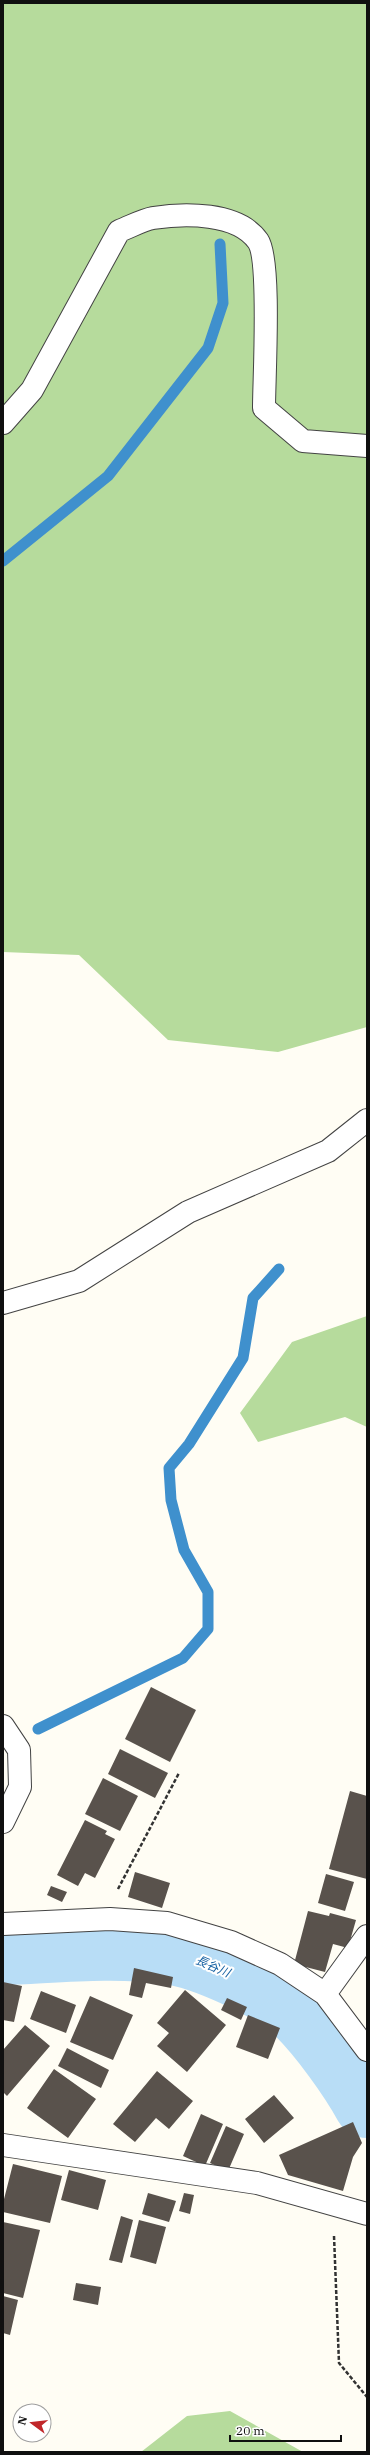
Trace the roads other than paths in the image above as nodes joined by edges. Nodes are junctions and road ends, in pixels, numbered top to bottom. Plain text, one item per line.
1 (3, 423) edge
2 (367, 446) edge
3 (367, 1120) edge
4 (3, 1303) edge
5 (3, 1726) edge
6 (3, 1822) edge
7 (3, 1924) edge
8 (367, 1936) edge
9 (325, 1994) junction
10 (367, 2050) edge
11 (3, 2145) edge
12 (367, 2214) edge

1 - 2 street
3 - 4 street
5 - 6 street
7 - 9 street
8 - 9 street
9 - 10 street
11 - 12 street

